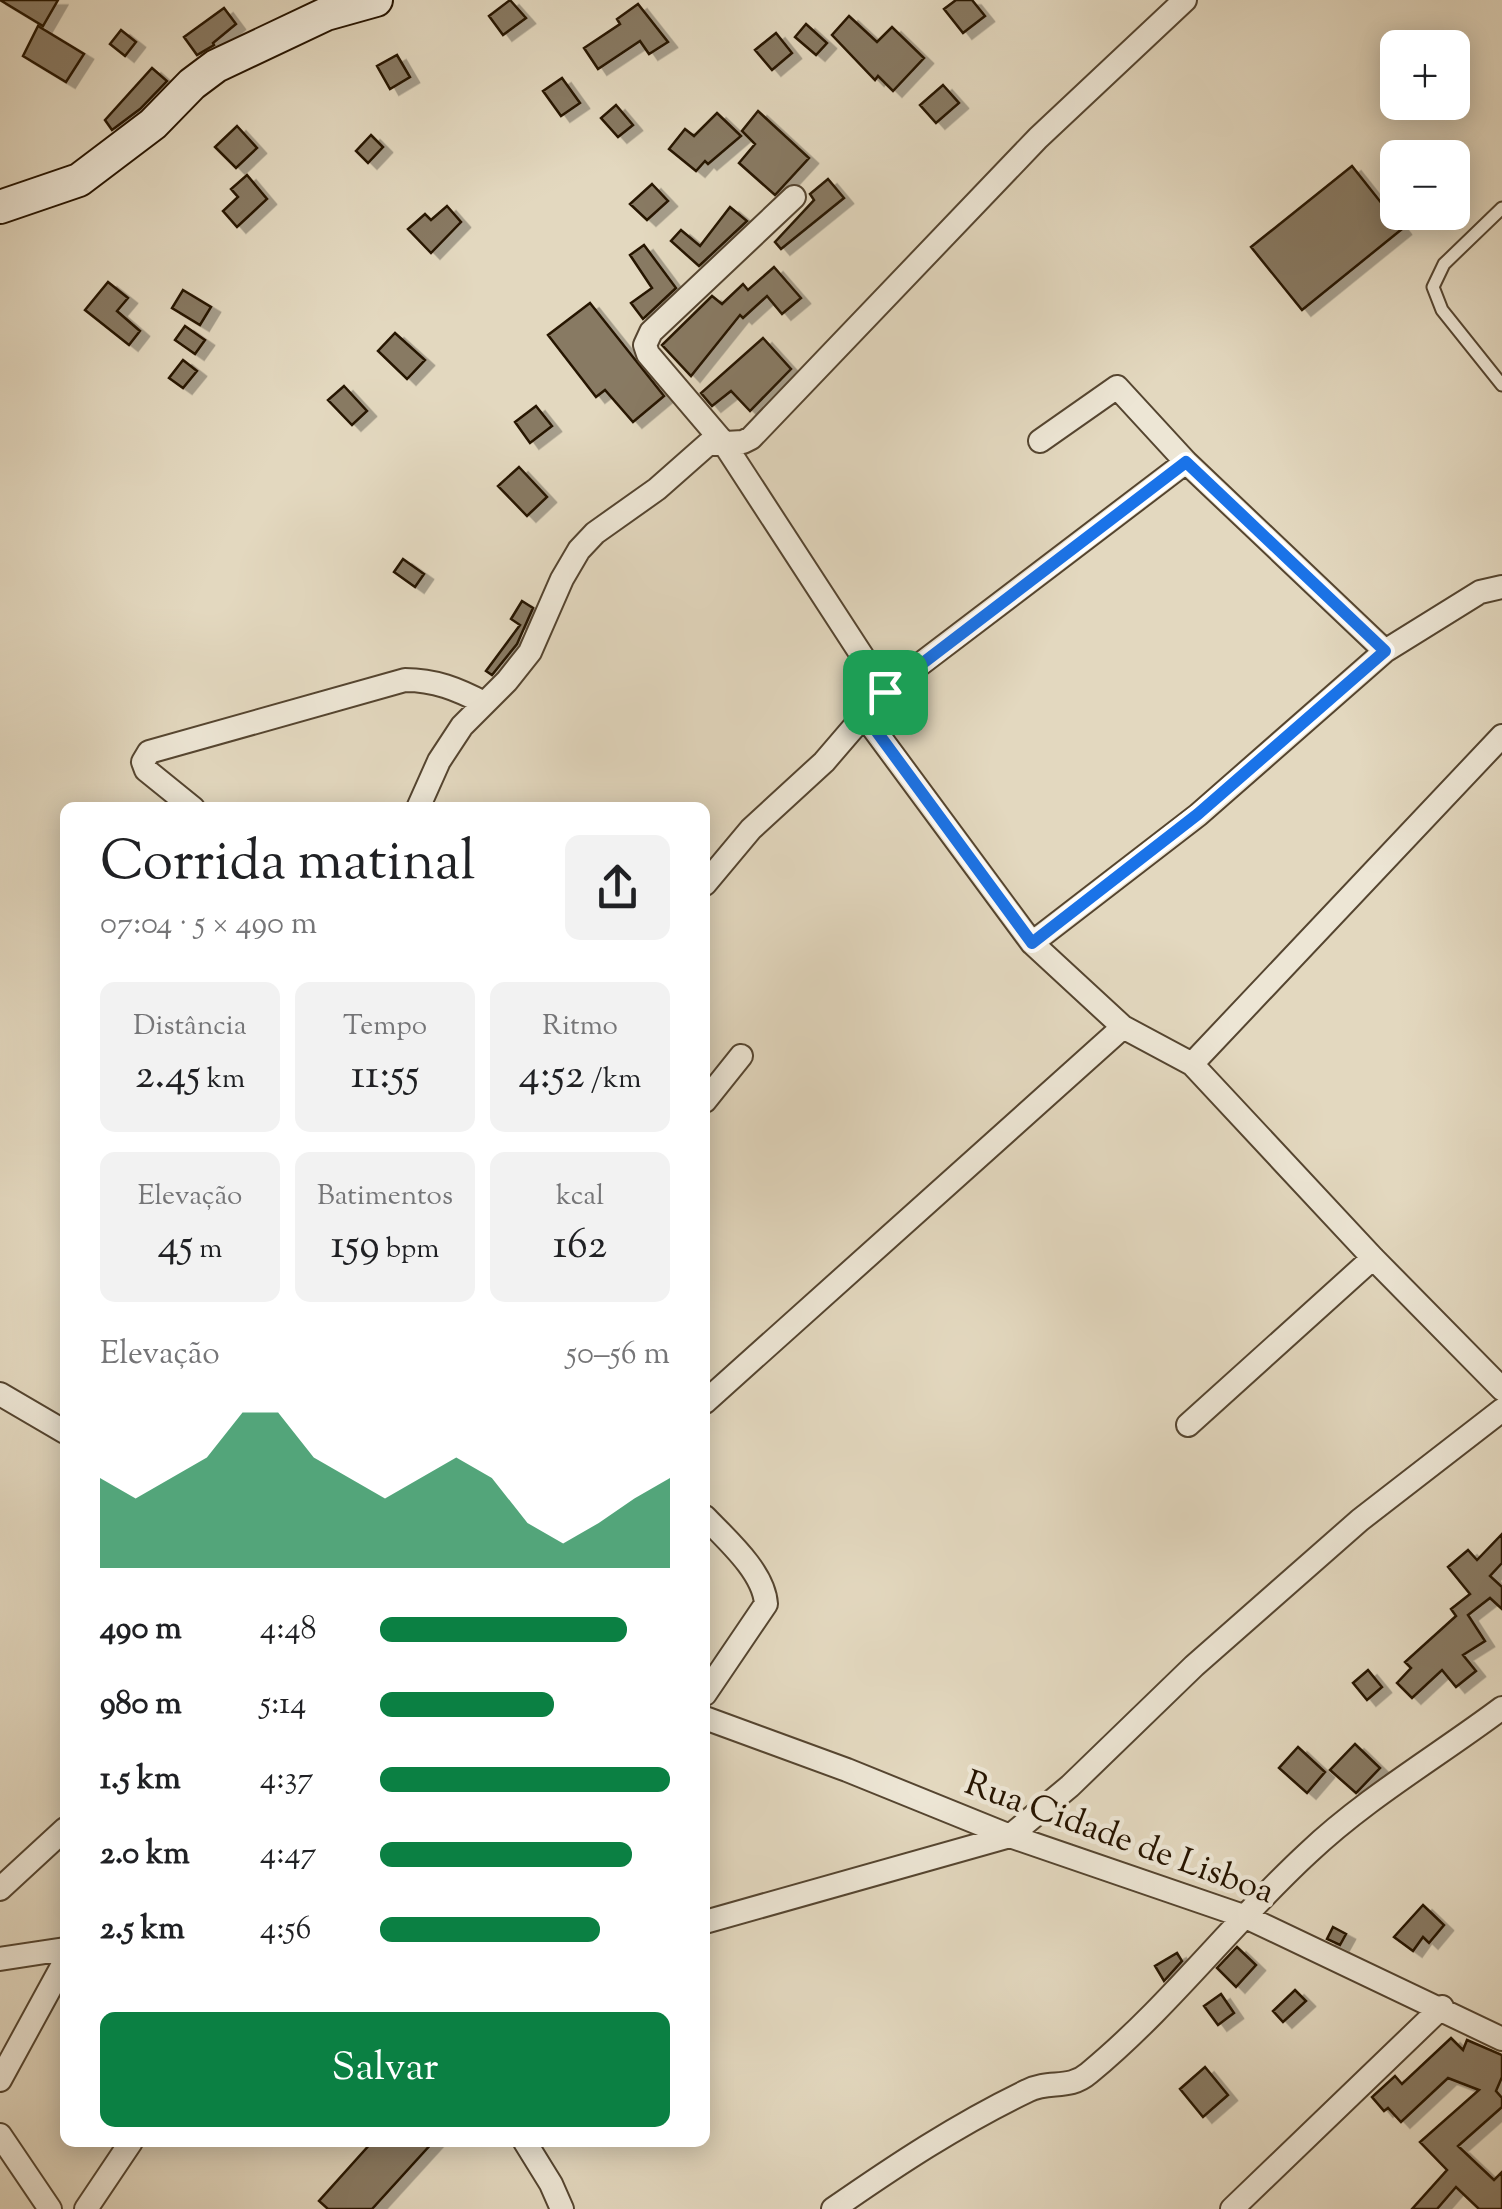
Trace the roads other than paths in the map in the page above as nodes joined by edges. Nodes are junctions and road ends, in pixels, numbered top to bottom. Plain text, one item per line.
1 (376, 0) edge
2 (1185, 0) edge
3 (794, 197) dead end
4 (0, 207) edge
5 (1502, 208) edge
6 (1502, 384) edge
7 (722, 442) junction
8 (1040, 442) dead end
9 (1186, 462) junction
10 (1502, 587) edge
11 (1385, 651) junction
12 (885, 692) junction
13 (484, 703) junction
14 (866, 717) junction
15 (1502, 736) edge
16 (186, 802) edge
17 (421, 802) edge
18 (710, 878) edge
19 (1032, 943) junction
20 (1123, 1027) junction
21 (741, 1056) dead end
22 (1192, 1064) junction
23 (710, 1095) edge
24 (1374, 1258) junction
25 (1502, 1389) edge
26 (0, 1394) edge
27 (710, 1398) edge
28 (1502, 1410) edge
29 (1188, 1426) dead end
30 (60, 1428) edge
31 (710, 1523) edge
32 (710, 1687) edge
33 (1502, 1708) edge
34 (710, 1720) edge
35 (60, 1834) edge
36 (1010, 1836) junction
37 (0, 1888) edge
38 (1246, 1917) junction
39 (710, 1921) edge
40 (60, 1949) edge
41 (0, 1959) edge
42 (57, 1996) edge
43 (1442, 2008) junction
44 (1502, 2039) edge
45 (0, 2080) edge
46 (0, 2134) edge
47 (128, 2147) edge
48 (528, 2147) edge
49 (50, 2209) edge
50 (86, 2209) edge
51 (562, 2209) edge
52 (833, 2209) edge
53 (1232, 2209) edge

1 - 4 street
2 - 7 street
3 - 7 street
5 - 6 lane
7 - 12 street
7 - 13 street
8 - 9 street
9 - 11 street
9 - 12 street
10 - 11 street
11 - 19 street
12 - 14 street
13 - 16 street
13 - 17 street
14 - 18 street
14 - 19 street
15 - 22 street
19 - 20 street
20 - 22 street
20 - 27 street
21 - 23 street
22 - 24 street
24 - 25 street
24 - 29 street
26 - 30 street
28 - 36 street
31 - 32 street
33 - 38 street
34 - 36 street, Rua Cidade de Lisboa
35 - 37 street
36 - 38 street, Rua Cidade de Lisboa
36 - 39 street
38 - 43 street, Rua Cidade de Lisboa
38 - 52 street
40 - 41 street
42 - 45 street
43 - 44 street, Rua Cidade de Lisboa
43 - 53 street
46 - 49 street
47 - 50 street
48 - 51 street

